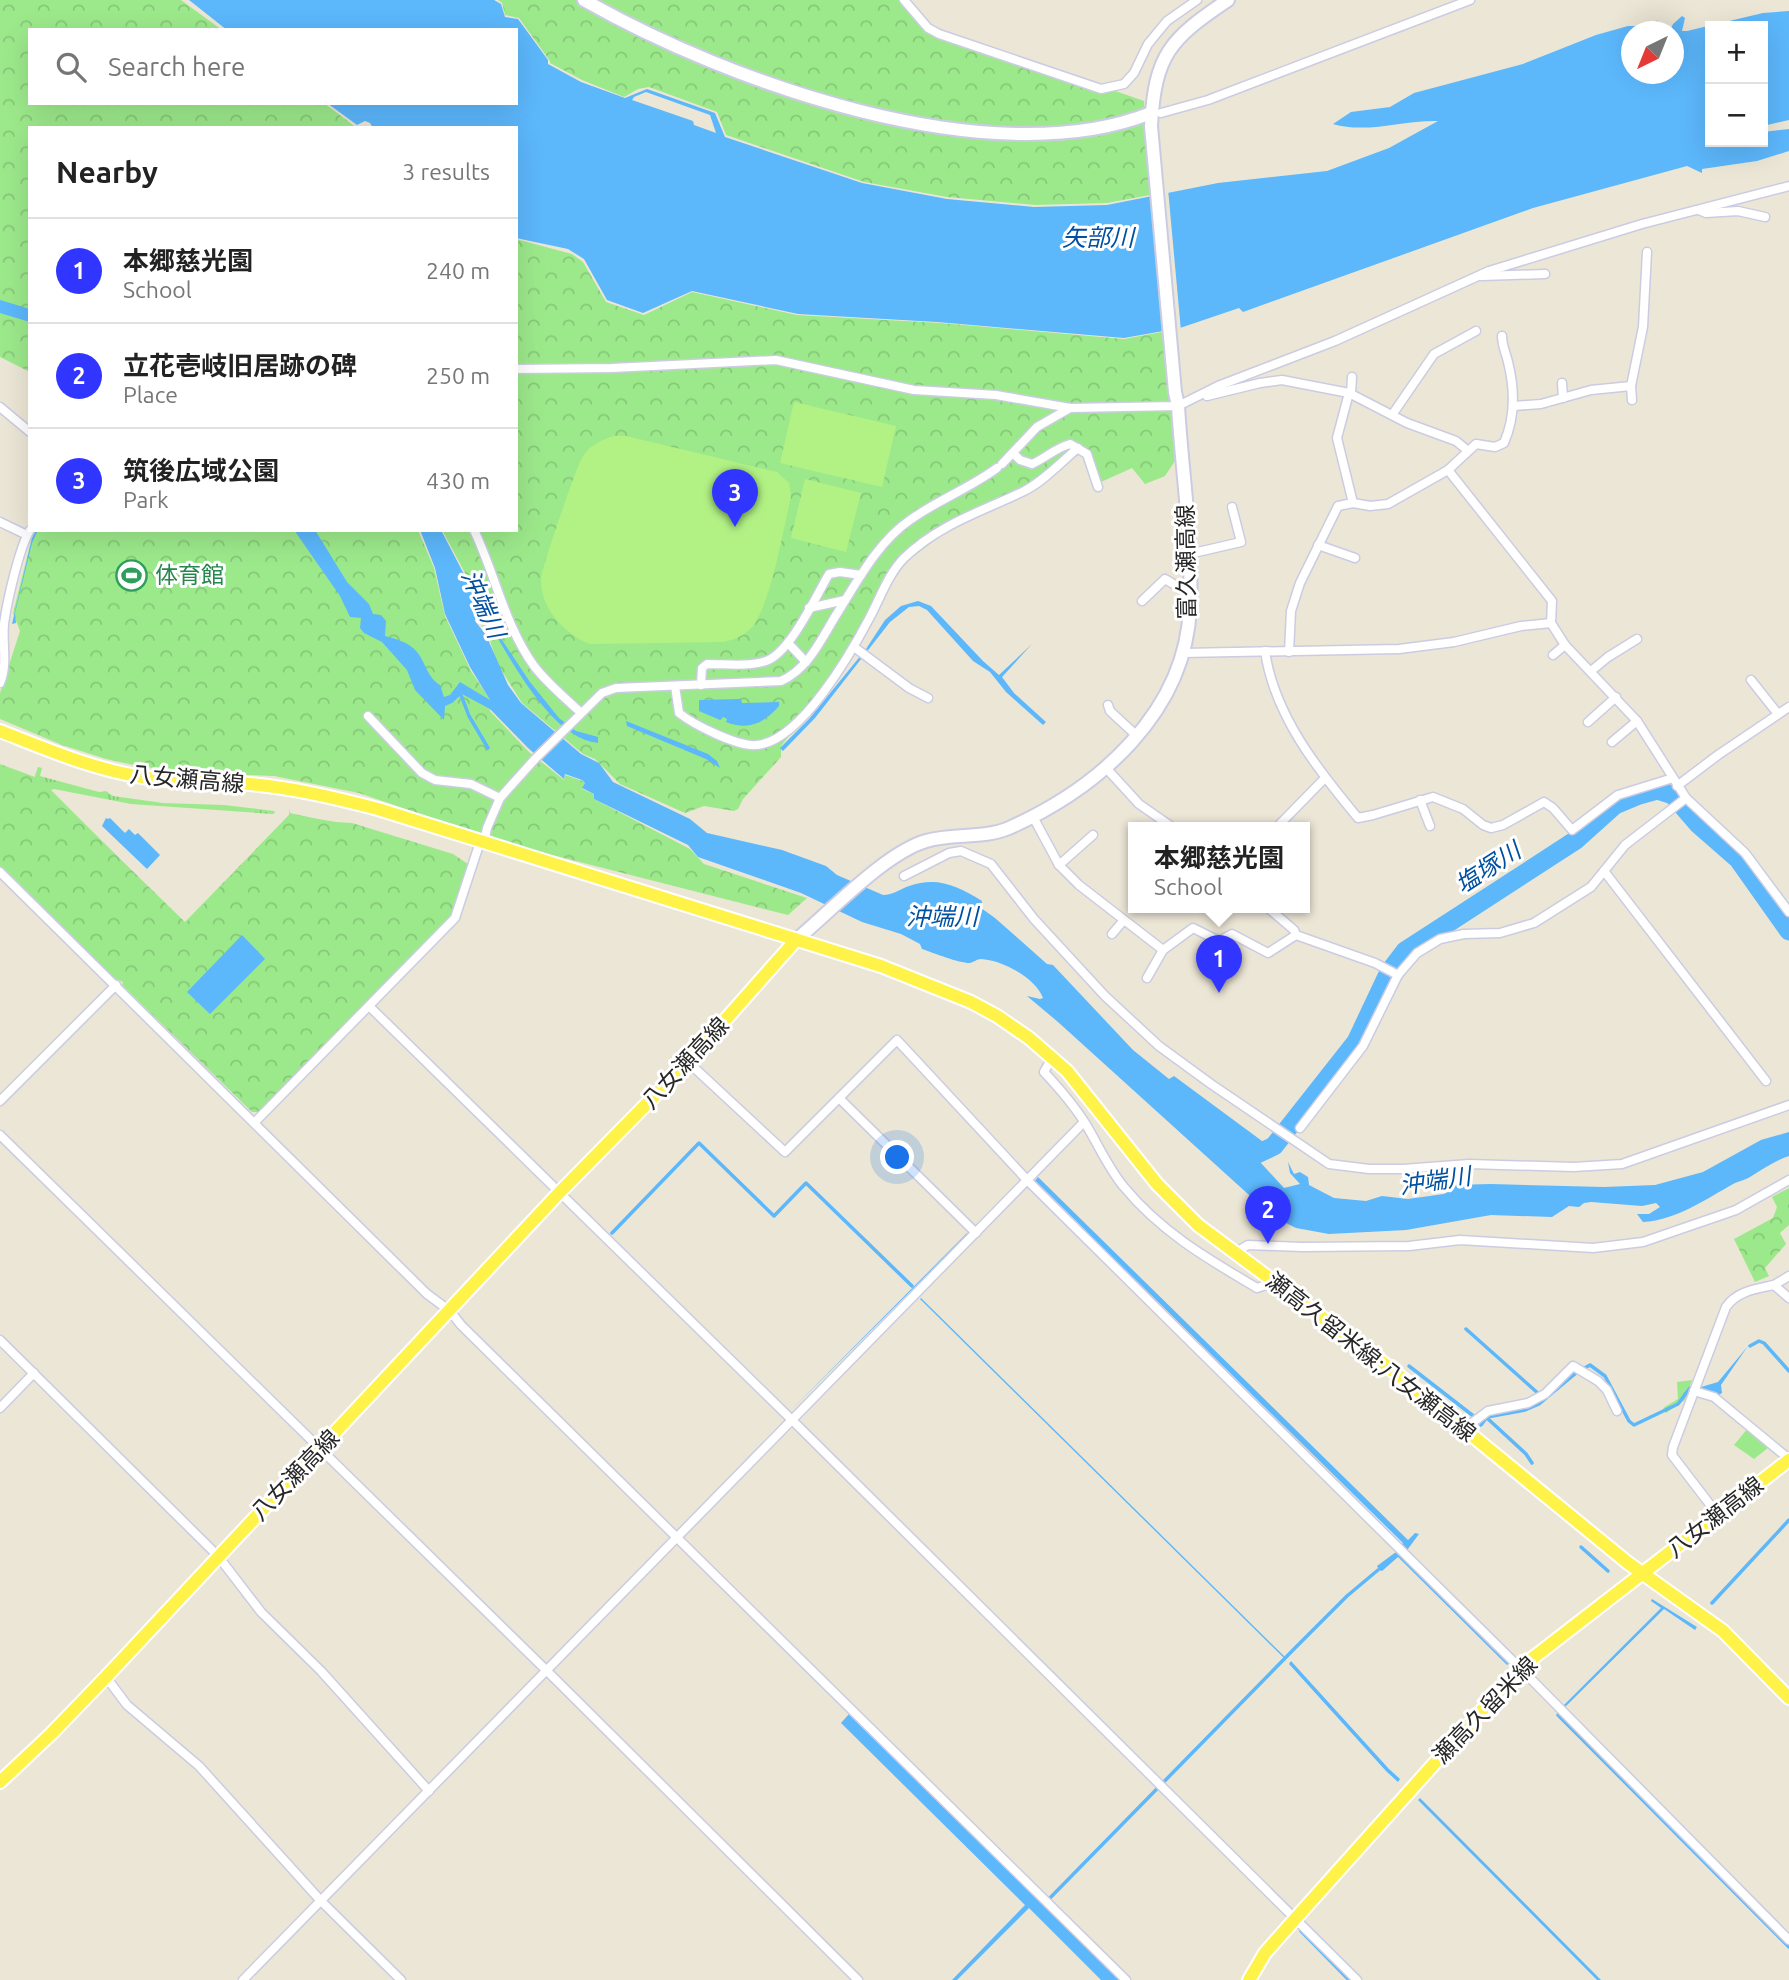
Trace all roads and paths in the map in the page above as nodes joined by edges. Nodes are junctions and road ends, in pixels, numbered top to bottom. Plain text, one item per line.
1 (584, 0) edge
2 (904, 0) edge
3 (1197, 0) edge
4 (1228, 0) edge
5 (1470, 0) edge
6 (1154, 117) junction
7 (1789, 187) edge
8 (1698, 209) junction
9 (1765, 218) dead end
10 (1647, 252) dead end
11 (1545, 274) dead end
12 (1479, 275) junction
13 (1476, 331) dead end
14 (1502, 336) dead end
15 (518, 369) edge
16 (1352, 377) dead end
17 (1562, 383) dead end
18 (1631, 386) junction
19 (1350, 393) junction
20 (1197, 398) junction
21 (1563, 398) junction
22 (1632, 400) dead end
23 (1178, 406) junction
24 (1514, 406) junction
25 (0, 407) edge
26 (1070, 408) junction
27 (1392, 415) junction
28 (28, 430) edge
29 (1078, 448) junction
30 (1467, 450) junction
31 (1013, 453) junction
32 (1448, 470) junction
33 (1098, 487) dead end
34 (1353, 503) junction
35 (1232, 506) dead end
36 (0, 522) edge
37 (28, 532) edge
38 (475, 532) edge
39 (1318, 545) junction
40 (1189, 554) junction
41 (1355, 558) dead end
42 (861, 575) junction
43 (1190, 594) junction
44 (845, 600) junction
45 (1142, 601) dead end
46 (809, 608) junction
47 (1550, 623) junction
48 (1637, 639) dead end
49 (788, 643) junction
50 (1565, 645) junction
51 (854, 647) junction
52 (1265, 651) junction
53 (1289, 652) junction
54 (1183, 653) junction
55 (1553, 655) dead end
56 (806, 663) junction
57 (3, 670) edge
58 (1589, 670) junction
59 (1581, 676) dead end
60 (1751, 680) dead end
61 (0, 683) edge
62 (701, 685) junction
63 (675, 686) junction
64 (1616, 697) junction
65 (928, 698) dead end
66 (1108, 705) dead end
67 (1789, 707) edge
68 (580, 712) junction
69 (1778, 714) junction
70 (368, 716) dead end
71 (1637, 721) junction
72 (1588, 722) dead end
73 (0, 731) edge
74 (1137, 736) junction
75 (1612, 742) dead end
76 (1107, 769) junction
77 (1325, 778) junction
78 (1675, 782) junction
79 (500, 798) junction
80 (1686, 798) junction
81 (1420, 800) junction
82 (1032, 815) junction
83 (1165, 822) edge
84 (1283, 822) edge
85 (1430, 826) dead end
86 (1093, 835) dead end
87 (950, 838) junction
88 (482, 843) junction
89 (975, 856) junction
90 (1059, 865) junction
91 (1604, 871) junction
92 (0, 872) edge
93 (904, 876) dead end
94 (1789, 912) edge
95 (1274, 913) edge
96 (1124, 920) junction
97 (1112, 934) dead end
98 (1296, 935) junction
99 (796, 940) junction
100 (1163, 950) junction
101 (1398, 975) junction
102 (1147, 978) dead end
103 (116, 985) junction
104 (370, 1007) junction
105 (1052, 1058) junction
106 (688, 1062) junction
107 (1766, 1082) dead end
108 (839, 1098) junction
109 (0, 1101) edge
110 (1789, 1105) edge
111 (255, 1122) junction
112 (1084, 1122) junction
113 (1300, 1128) dead end
114 (0, 1135) edge
115 (1789, 1180) edge
116 (1028, 1181) junction
117 (559, 1194) junction
118 (976, 1233) junction
119 (1234, 1253) junction
120 (1789, 1276) edge
121 (1275, 1282) junction
122 (1774, 1285) junction
123 (1789, 1298) edge
124 (450, 1311) junction
125 (0, 1340) edge
126 (34, 1373) junction
127 (1694, 1391) junction
128 (0, 1408) edge
129 (1617, 1410) dead end
130 (792, 1420) junction
131 (1464, 1429) junction
132 (320, 1449) junction
133 (1789, 1459) edge
134 (1718, 1515) junction
135 (677, 1538) junction
136 (218, 1556) junction
137 (1642, 1574) junction
138 (1520, 1668) junction
139 (547, 1671) junction
140 (106, 1677) junction
141 (1789, 1698) edge
142 (0, 1782) edge
143 (429, 1791) junction
144 (321, 1901) junction
145 (1296, 1918) junction
146 (1789, 1940) edge
147 (243, 1980) edge
148 (401, 1980) edge
149 (858, 1980) edge
150 (1126, 1980) edge
151 (1249, 1980) edge
152 (1357, 1980) edge

1 - 6 main road
2 - 3 street
4 - 6 main road, 富久瀬高線
5 - 6 street
6 - 23 main road, 富久瀬高線
7 - 8 street
8 - 9 street
8 - 12 street
10 - 18 street
11 - 12 street
12 - 20 street
13 - 27 street
14 - 24 street
15 - 26 street
16 - 19 street
17 - 21 street
18 - 21 street
18 - 22 street
19 - 20 street
19 - 27 street
19 - 34 street
20 - 23 street
21 - 24 street
23 - 26 street
23 - 40 main road, 富久瀬高線
24 - 30 street
25 - 28 street
26 - 31 street
27 - 30 street
29 - 31 street
29 - 33 street
29 - 51 street
30 - 32 street
31 - 42 street
32 - 34 street
32 - 47 street
34 - 39 street
35 - 40 street
36 - 37 street
37 - 57 street
38 - 68 street
39 - 41 street
39 - 53 street
40 - 43 main road, 富久瀬高線
42 - 44 street
42 - 46 street
43 - 45 street
43 - 54 main road, 富久瀬高線
44 - 46 street
44 - 56 street
46 - 49 street
47 - 50 street
47 - 53 street
48 - 58 street
49 - 56 street
49 - 62 street
50 - 55 street
50 - 58 street
51 - 63 street
51 - 65 street
52 - 53 street
52 - 54 street
52 - 77 street
54 - 74 main road, 富久瀬高線
56 - 62 street
57 - 61 street
58 - 59 street
58 - 64 street
60 - 69 street
62 - 63 street
63 - 68 street
64 - 71 street
64 - 72 street
66 - 74 street
67 - 69 street
68 - 79 street
69 - 78 street
70 - 79 street
71 - 75 street
71 - 78 street
73 - 88 main road, 八女瀬高線
74 - 76 main road, 富久瀬高線
76 - 82 main road, 富久瀬高線
76 - 83 street
77 - 81 street
77 - 84 street
78 - 80 street
78 - 81 street
79 - 88 street
80 - 91 street
80 - 94 street
81 - 85 street
82 - 87 main road, 富久瀬高線
82 - 90 street
86 - 90 street
87 - 89 street
87 - 99 main road, 富久瀬高線
88 - 99 main road, 八女瀬高線
88 - 104 street
89 - 93 street
89 - 110 street
90 - 96 street
91 - 101 street
91 - 107 street
92 - 103 street
95 - 98 street
96 - 97 street
96 - 100 street
98 - 100 street
98 - 101 street
99 - 105 main road, 瀬高久留米線;八女瀬高線
99 - 106 main road, 八女瀬高線
100 - 102 street
101 - 113 street
103 - 109 street
103 - 111 street
104 - 111 street
104 - 117 street
105 - 112 street
105 - 119 main road, 瀬高久留米線;八女瀬高線
106 - 108 street
106 - 117 main road, 八女瀬高線
108 - 116 street
108 - 118 street
111 - 124 street
112 - 116 street
112 - 121 street
114 - 132 street
115 - 119 street
116 - 118 street
116 - 138 street
117 - 124 main road, 八女瀬高線
117 - 130 street
118 - 130 street
119 - 121 main road, 瀬高久留米線;八女瀬高線
120 - 122 street
121 - 131 main road, 瀬高久留米線;八女瀬高線
122 - 123 street
122 - 127 street
124 - 132 main road, 八女瀬高線
124 - 135 street
125 - 126 street
126 - 128 street
126 - 136 street
127 - 133 street
127 - 134 street
129 - 131 street
130 - 135 street
130 - 145 street
131 - 137 main road, 瀬高久留米線;八女瀬高線
132 - 136 main road, 八女瀬高線
132 - 139 street
133 - 134 main road, 八女瀬高線
134 - 137 main road, 八女瀬高線
135 - 139 street
135 - 150 street
136 - 140 main road, 八女瀬高線
136 - 143 street
137 - 138 main road, 瀬高久留米線
137 - 141 main road
138 - 145 main road, 瀬高久留米線
138 - 146 street
139 - 143 street
139 - 149 street
140 - 142 main road, 八女瀬高線
140 - 144 street
143 - 144 street
144 - 147 street
144 - 148 street
145 - 151 main road, 瀬高久留米線
145 - 152 street

